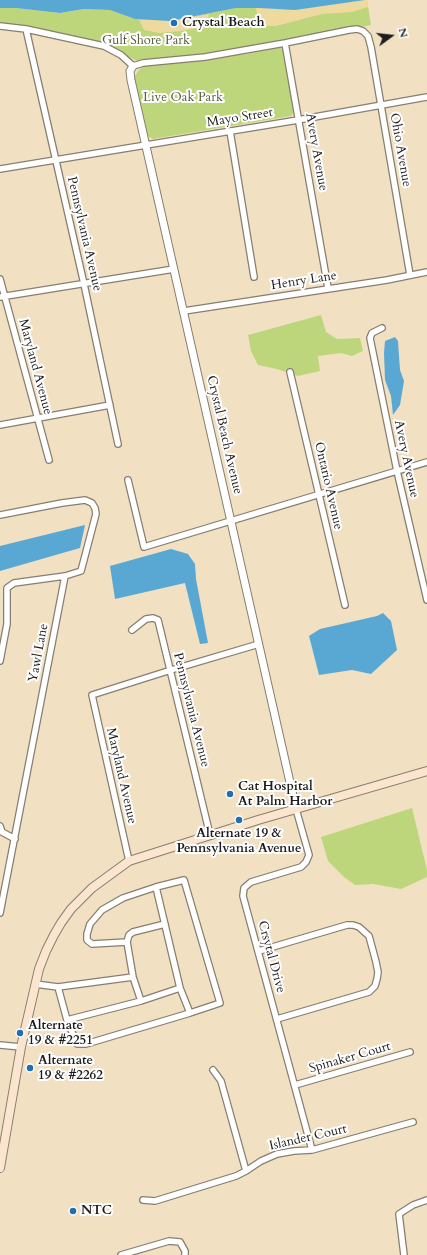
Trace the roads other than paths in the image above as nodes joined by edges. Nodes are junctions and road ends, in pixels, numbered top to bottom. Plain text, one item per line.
1 (0, 26) edge
2 (26, 29) junction
3 (285, 43) junction
4 (133, 66) junction
5 (427, 97) edge
6 (382, 106) junction
7 (299, 120) junction
8 (230, 131) junction
9 (145, 144) junction
10 (56, 160) junction
11 (0, 169) edge
12 (174, 269) junction
13 (427, 272) edge
14 (410, 274) junction
15 (254, 278) dead end
16 (0, 279) edge
17 (84, 284) junction
18 (328, 288) junction
19 (2, 297) edge
20 (184, 311) junction
21 (382, 328) dead end
22 (290, 372) dead end
23 (110, 405) junction
24 (38, 418) junction
25 (0, 425) edge
26 (118, 444) dead end
27 (49, 460) dead end
28 (427, 462) edge
29 (397, 471) junction
30 (128, 480) dead end
31 (319, 494) junction
32 (0, 515) edge
33 (231, 521) junction
34 (65, 576) junction
35 (427, 600) edge
36 (345, 605) dead end
37 (132, 630) dead end
38 (259, 644) junction
39 (0, 661) edge
40 (171, 670) junction
41 (427, 771) edge
42 (296, 810) junction
43 (0, 826) edge
44 (210, 835) junction
45 (15, 839) junction
46 (129, 861) junction
47 (156, 887) junction
48 (0, 913) edge
49 (165, 924) junction
50 (127, 942) junction
51 (258, 951) junction
52 (133, 977) junction
53 (35, 984) junction
54 (58, 987) junction
55 (180, 988) junction
56 (141, 1001) junction
57 (190, 1014) junction
58 (277, 1019) junction
59 (67, 1020) junction
60 (0, 1045) edge
61 (21, 1047) junction
62 (410, 1052) dead end
63 (213, 1070) dead end
64 (295, 1085) junction
65 (413, 1122) dead end
66 (312, 1150) junction
67 (0, 1168) edge
68 (246, 1171) junction
69 (143, 1200) dead end
70 (427, 1200) edge
71 (121, 1255) edge
72 (185, 1255) edge
73 (404, 1255) edge

1 - 2 street
2 - 4 street
2 - 10 street, Pennsylvania Avenue
3 - 4 street
3 - 6 street, Ohio Avenue
3 - 7 street, Avery Avenue
4 - 9 street, Crystal Beach Avenue
5 - 6 street, Mayo Street
6 - 7 street, Mayo Street
6 - 14 street, Ohio Avenue
7 - 8 street, Mayo Street
7 - 18 street, Avery Avenue
8 - 9 street, Mayo Street
8 - 15 street
9 - 10 street, Mayo Street
9 - 12 street, Crystal Beach Avenue
10 - 11 street, Mayo Street
10 - 17 street, Pennsylvania Avenue
12 - 17 street
12 - 20 street, Crystal Beach Avenue
13 - 14 street, Henry Lane
14 - 18 street, Henry Lane
16 - 19 street, Maryland Avenue
17 - 19 street
17 - 23 street, Pennsylvania Avenue
18 - 20 street, Henry Lane
19 - 24 street, Maryland Avenue
20 - 33 street, Crystal Beach Avenue
21 - 29 street, Avery Avenue
22 - 31 street, Ontario Avenue
23 - 24 street
23 - 26 street, Pennsylvania Avenue
24 - 25 street
24 - 27 street, Maryland Avenue
28 - 29 street
29 - 31 street
29 - 35 street, Avery Avenue
30 - 33 street
31 - 33 street
31 - 36 street, Ontario Avenue
32 - 34 street
33 - 38 street, Crystal Beach Avenue
34 - 39 street
34 - 45 street, Yawl Lane
37 - 40 street, Pennsylvania Avenue
38 - 40 street
38 - 42 street, Crystal Beach Avenue
40 - 44 street, Pennsylvania Avenue
40 - 46 street, Maryland Avenue
41 - 42 main road
42 - 44 main road
42 - 51 street, Crsytal Drive
43 - 45 street
44 - 46 main road
45 - 48 street, Yawl Lane
46 - 53 main road
47 - 49 street
47 - 50 street
47 - 57 street
49 - 50 street
49 - 55 street
50 - 52 street
51 - 58 street, Crsytal Drive
51 - 58 street
52 - 54 street
52 - 56 street
53 - 54 street
53 - 61 main road
54 - 59 street
55 - 56 street
55 - 57 street
56 - 59 street
57 - 59 street
58 - 64 street, Crsytal Drive
60 - 61 street
61 - 67 main road
62 - 64 street, Spinaker Court
63 - 68 street
64 - 66 street, Crsytal Drive
65 - 66 street, Islander Court
66 - 68 street, Islander Court
68 - 69 street, Islander Court
70 - 73 street
71 - 72 street

